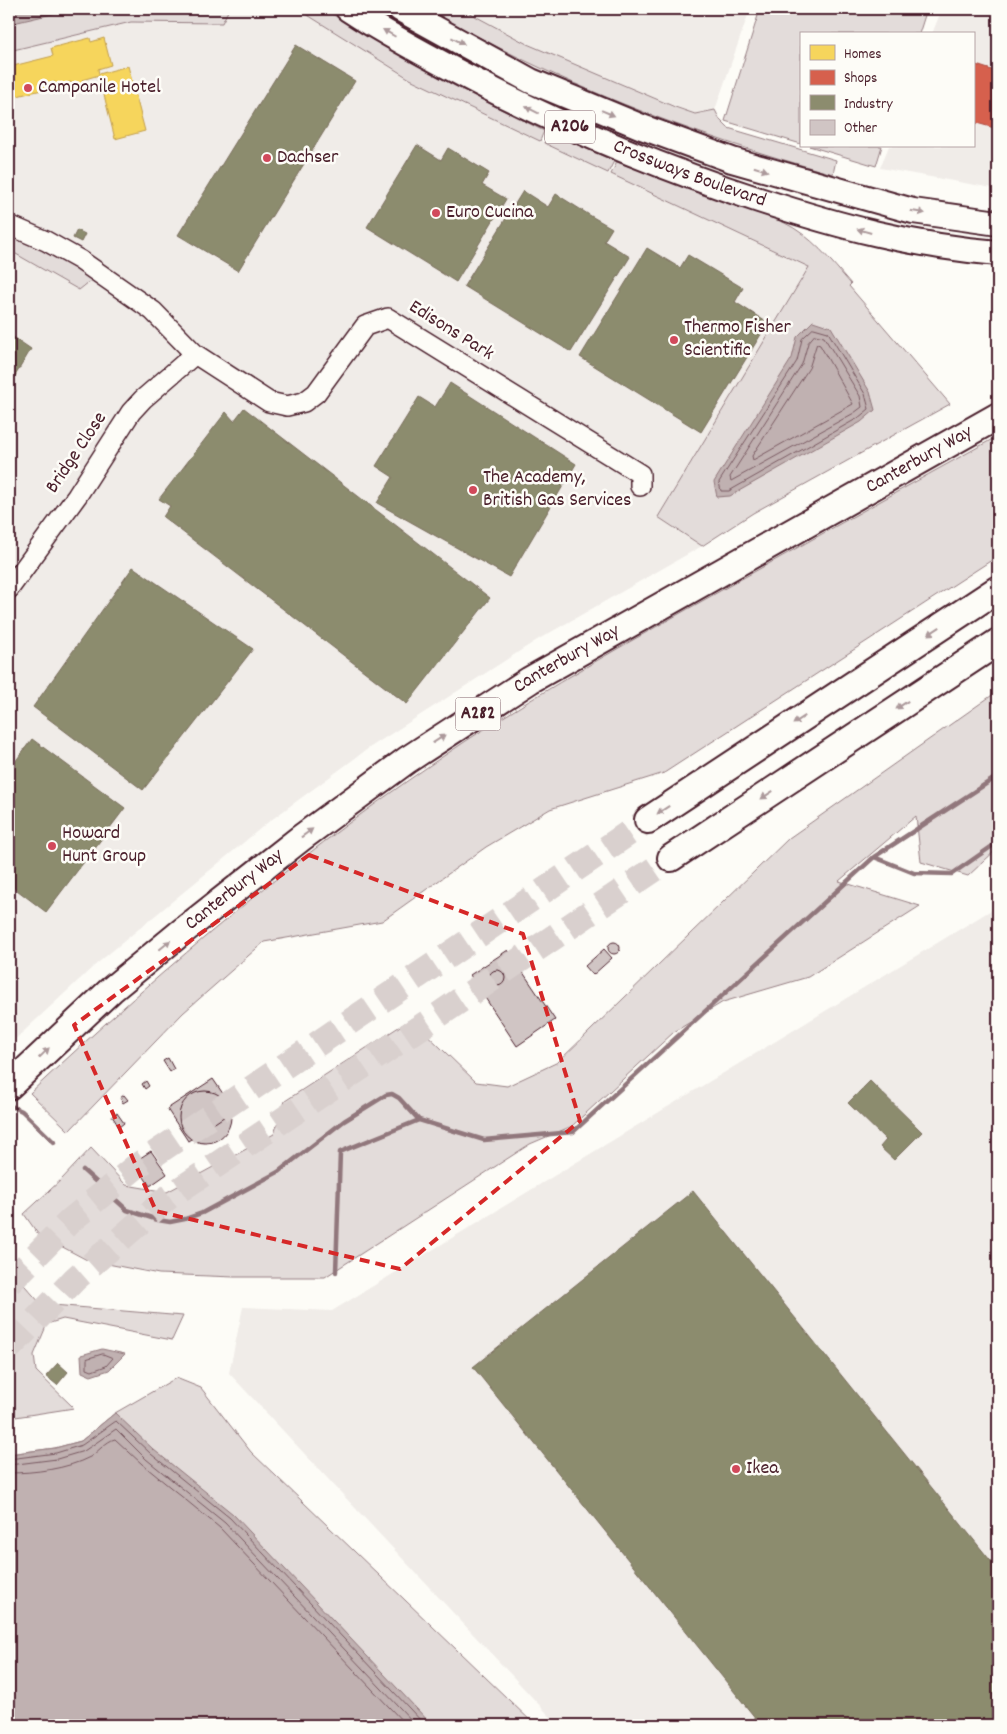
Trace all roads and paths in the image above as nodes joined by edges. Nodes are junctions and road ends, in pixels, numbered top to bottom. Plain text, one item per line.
1 (348, 9) edge
2 (400, 9) edge
3 (998, 223) edge
4 (9, 225) edge
5 (998, 253) edge
6 (194, 354) junction
7 (998, 416) edge
8 (640, 486) dead end
9 (9, 589) edge
10 (998, 589) edge
11 (998, 642) edge
12 (648, 820) tunnel mouth
13 (671, 858) tunnel mouth
14 (9, 1086) edge

5 -> 1 main road, Crossways Boulevard / A206
2 -> 3 main road, Crossways Boulevard / A206
4 - 6 street
6 - 8 street, Edisons Park
6 - 9 street, Bridge Close
14 -> 7 highway, Canterbury Way / A282
10 -> 12 highway
11 -> 13 highway

